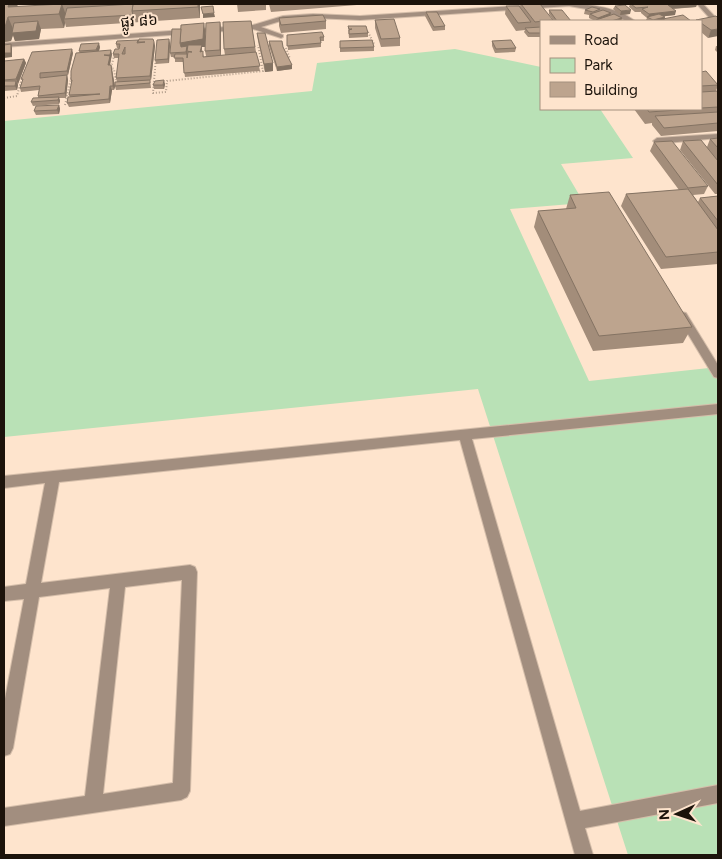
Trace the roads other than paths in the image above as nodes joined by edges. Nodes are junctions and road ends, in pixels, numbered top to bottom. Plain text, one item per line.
1 (700, 4) edge
2 (630, 20) edge
3 (718, 24) edge
4 (254, 27) junction
5 (281, 36) edge
6 (4, 45) edge
7 (718, 136) edge
8 (657, 141) edge
9 (678, 308) edge
10 (718, 374) edge
11 (718, 409) edge
12 (465, 435) junction
13 (53, 477) junction
14 (4, 482) edge
15 (118, 581) junction
16 (32, 591) junction
17 (4, 594) edge
18 (4, 748) edge
19 (718, 794) edge
20 (93, 804) junction
21 (4, 817) edge
22 (574, 821) junction
23 (584, 855) edge

1 - 3 street
2 - 4 street, ផ្លូវ ៨៦
4 - 5 street
4 - 6 street, ផ្លូវ ៨៦
7 - 8 street
9 - 10 street
11 - 12 street
12 - 13 street
12 - 22 street
13 - 14 street
13 - 16 street
15 - 16 street
15 - 20 street
15 - 20 street
16 - 17 street
16 - 18 street
19 - 22 street
20 - 21 street
22 - 23 street

